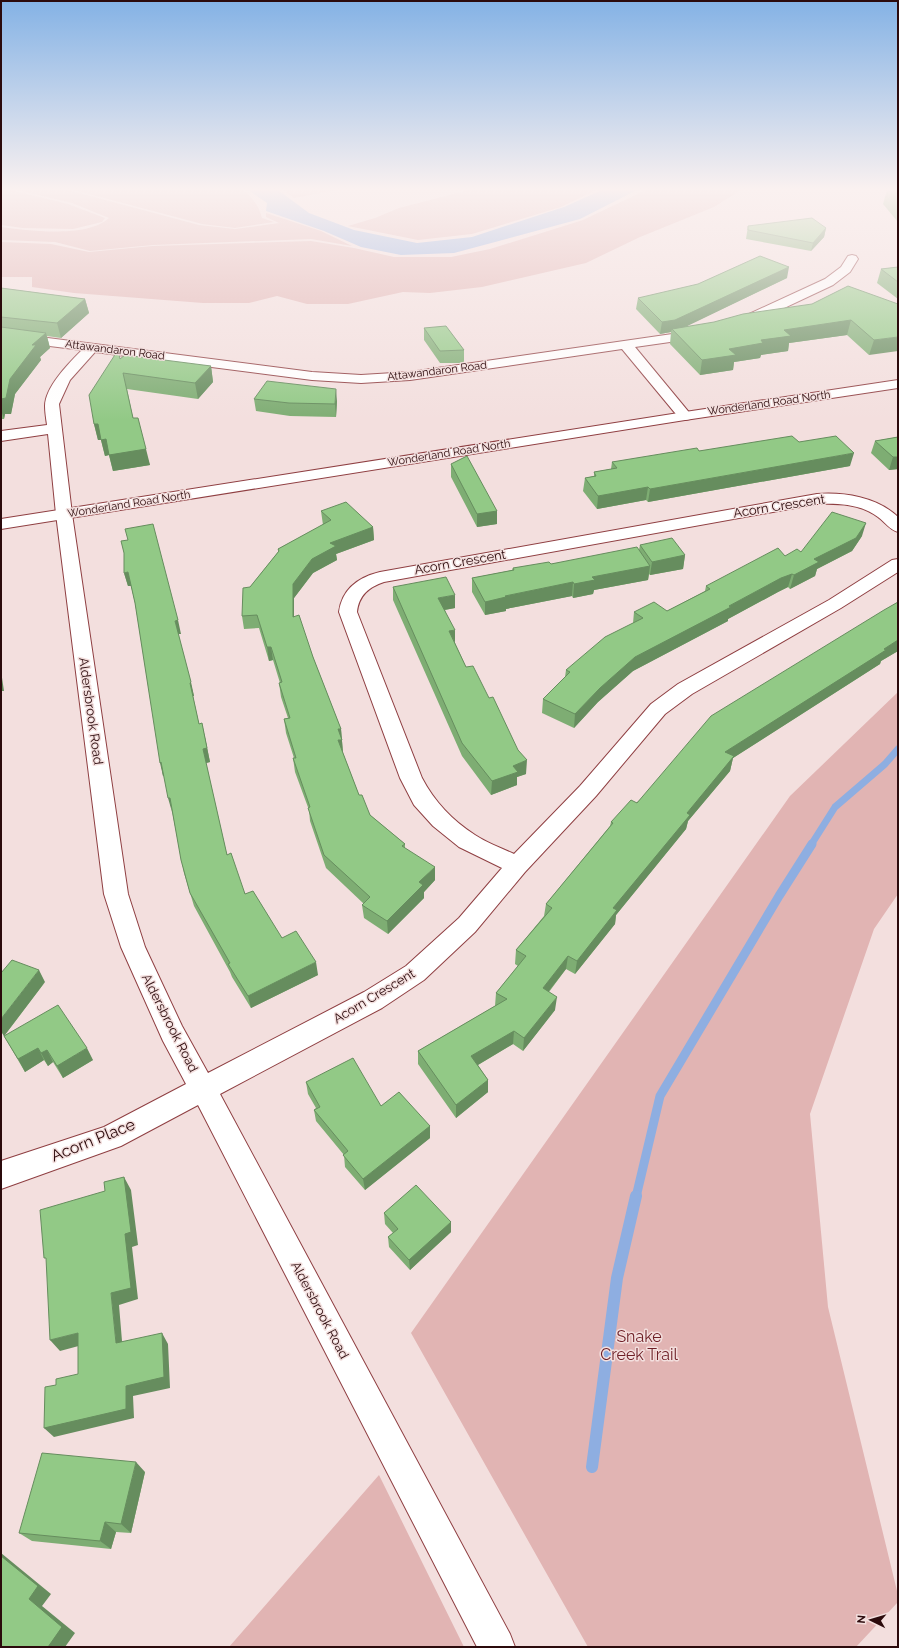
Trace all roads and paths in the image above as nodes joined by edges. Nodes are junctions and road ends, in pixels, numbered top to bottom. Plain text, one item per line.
1 (847, 267) edge
2 (729, 327) edge
3 (714, 331) edge
4 (1, 336) edge
5 (626, 345) junction
6 (93, 347) junction
7 (898, 384) edge
8 (685, 416) junction
9 (55, 428) junction
10 (1, 436) edge
11 (64, 514) junction
12 (1, 524) edge
13 (898, 527) edge
14 (898, 564) edge
15 (517, 866) junction
16 (203, 1089) junction
17 (1, 1174) edge
18 (497, 1647) edge

1 - 2 street
3 - 5 street, Attawandaron Road
4 - 6 street, Attawandaron Road
5 - 6 street, Attawandaron Road
5 - 8 street
6 - 9 street, Aldersbrook Road
7 - 8 street, Wonderland Road North
8 - 11 street, Wonderland Road North
9 - 10 street
9 - 11 street, Aldersbrook Road
11 - 12 street, Wonderland Road North
11 - 16 street, Aldersbrook Road
13 - 15 street, Acorn Crescent
14 - 15 street, Acorn Crescent
15 - 16 street, Acorn Crescent
16 - 17 street, Acorn Place
16 - 18 street, Aldersbrook Road

